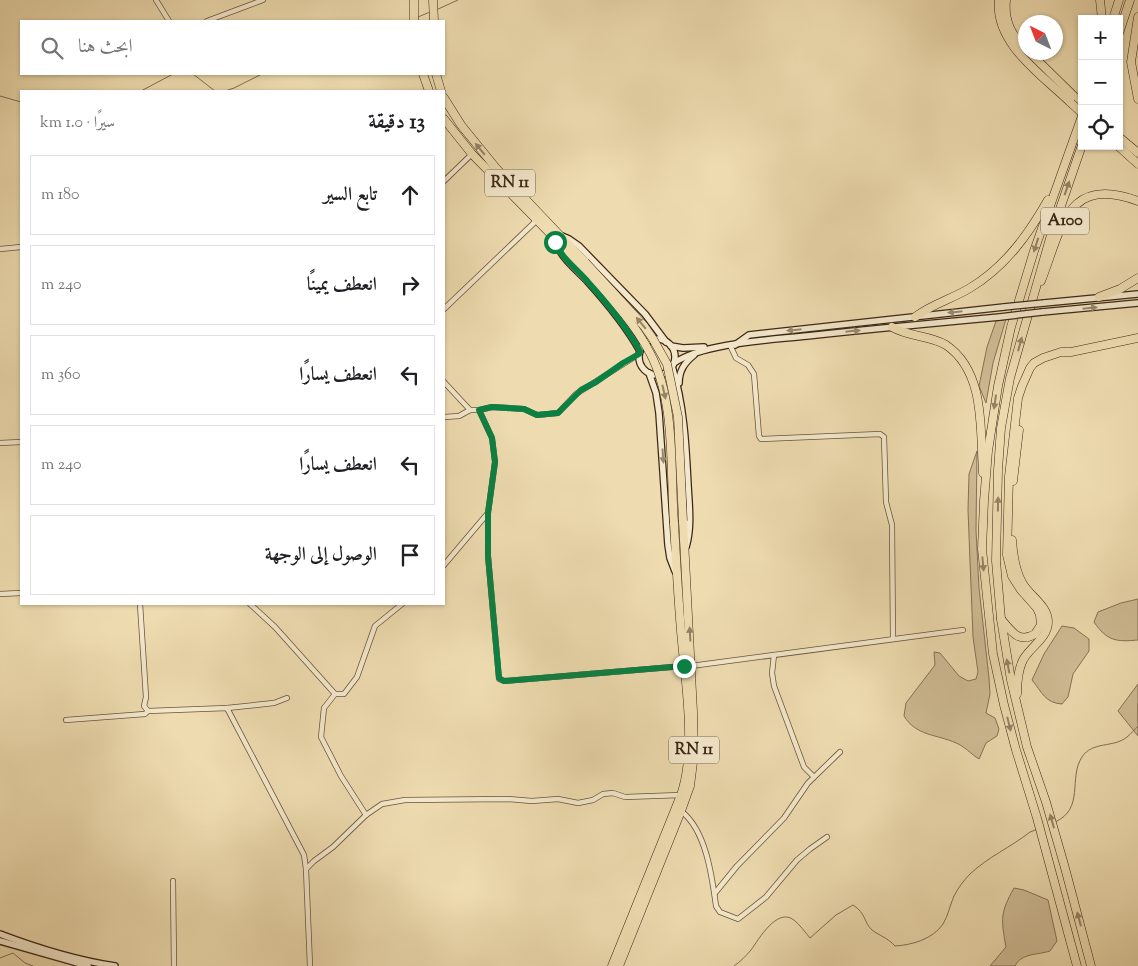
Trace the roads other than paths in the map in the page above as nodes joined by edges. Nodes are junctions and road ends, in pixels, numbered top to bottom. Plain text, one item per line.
1 (156, 0) edge
2 (263, 0) edge
3 (414, 0) edge
4 (433, 0) edge
5 (998, 0) edge
6 (1006, 0) edge
7 (1100, 0) edge
8 (1119, 0) edge
9 (1130, 0) edge
10 (1102, 15) edge
11 (1114, 15) edge
12 (1138, 17) edge
13 (168, 20) edge
14 (210, 20) edge
15 (414, 20) edge
16 (434, 20) edge
17 (1123, 21) edge
18 (1018, 39) edge
19 (1036, 60) edge
20 (423, 75) edge
21 (436, 75) edge
22 (429, 90) edge
23 (441, 90) edge
24 (1138, 98) edge
25 (445, 100) edge
26 (1072, 100) junction
27 (1078, 102) edge
28 (1078, 108) edge
29 (445, 120) edge
30 (1078, 127) edge
31 (1123, 140) edge
32 (1072, 146) junction
33 (1080, 150) edge
34 (1122, 150) edge
35 (1138, 153) edge
36 (472, 154) junction
37 (1138, 164) edge
38 (445, 180) edge
39 (1135, 200) edge
40 (1138, 206) edge
41 (536, 220) junction
42 (558, 237) junction
43 (20, 247) edge
44 (0, 248) edge
45 (583, 264) junction
46 (1138, 278) edge
47 (1138, 294) edge
48 (1099, 297) junction
49 (1031, 300) junction
50 (1138, 303) edge
51 (445, 308) edge
52 (915, 317) junction
53 (892, 327) junction
54 (1138, 338) edge
55 (666, 342) junction
56 (732, 345) junction
57 (671, 346) junction
58 (713, 348) junction
59 (700, 351) junction
60 (640, 352) junction
61 (1071, 352) junction
62 (673, 365) junction
63 (649, 373) junction
64 (445, 383) edge
65 (679, 390) junction
66 (470, 410) junction
67 (479, 410) junction
68 (445, 417) edge
69 (20, 442) edge
70 (0, 443) edge
71 (984, 500) junction
72 (488, 513) junction
73 (685, 549) junction
74 (445, 564) edge
75 (677, 573) junction
76 (20, 593) edge
77 (0, 594) edge
78 (140, 605) edge
79 (251, 605) edge
80 (401, 605) edge
81 (1001, 619) junction
82 (963, 630) dead end
83 (893, 639) junction
84 (774, 655) junction
85 (688, 666) junction
86 (335, 694) junction
87 (288, 698) dead end
88 (1016, 701) junction
89 (227, 708) junction
90 (146, 710) junction
91 (66, 720) dead end
92 (840, 752) dead end
93 (814, 777) junction
94 (681, 795) junction
95 (681, 811) junction
96 (366, 815) junction
97 (827, 837) dead end
98 (306, 869) junction
99 (173, 881) dead end
100 (715, 893) junction
101 (0, 934) edge
102 (0, 941) edge
103 (88, 966) edge
104 (115, 966) edge
105 (174, 966) edge
106 (310, 966) edge
107 (612, 966) edge
108 (619, 966) edge
109 (1077, 966) edge
110 (1091, 966) edge

1 - 13 street
2 - 14 street
3 - 15 highway
4 - 16 highway
5 - 26 highway
6 - 18 highway
7 - 10 highway
8 - 11 highway
9 - 17 highway
12 - 24 highway
19 - 26 highway
20 - 22 highway
21 - 23 highway
42 -> 25 highway, RN 11
26 - 27 highway
26 - 28 highway, bridge
29 - 36 highway, RN 11
30 - 32 highway
31 - 35 highway
32 - 52 highway
32 -> 71 highway
49 -> 33 highway
34 - 37 highway
36 - 38 street
36 - 41 highway, RN 11
39 - 40 highway
39 - 49 highway, A100
41 - 42 highway, RN 11
41 - 51 street
42 - 45 highway, RN 11
42 - 55 main road, RN 11
42 - 60 main road, RN 11
43 - 44 street
73 -> 45 highway, RN 11, bridge
45 -> 75 highway, RN 11, bridge
46 - 48 highway
47 - 48 main road
48 -> 52 main road, bridge
81 -> 49 highway
53 -> 50 main road, bridge
52 -> 56 main road
56 -> 53 main road
53 - 71 highway
54 - 61 highway
55 - 57 main road
55 - 60 main road
56 - 58 main road
56 - 83 street
57 - 58 main road
57 - 62 main road
58 - 59 main road
59 - 62 main road
59 - 65 main road
60 - 63 main road
60 - 67 street
61 - 81 highway
61 - 88 highway
62 - 63 main road
62 - 65 main road, RN 11
63 -> 75 main road, RN 11
64 - 66 street
65 - 73 main road, RN 11
66 - 67 street
66 - 68 street
67 - 72 street
69 - 70 street
71 -> 109 highway
72 - 74 street
72 - 85 street
85 -> 73 highway, RN 11
75 - 85 highway, RN 11
76 - 77 street
78 - 90 street
79 - 86 street
80 - 86 street
88 -> 81 highway
82 - 83 street
83 - 84 street
84 - 85 street
84 - 93 street
85 - 94 highway, RN 11
85 - 95 highway, RN 11
86 - 96 street
87 - 89 street
110 -> 88 highway
89 - 90 street
89 - 98 street
90 - 91 street
92 - 93 street
93 - 100 street
94 - 96 street
94 - 107 highway, RN 11
95 - 100 street
95 - 108 highway, RN 11
96 - 98 street
97 - 100 street
98 - 106 street
99 - 105 street
101 - 104 main road
102 - 103 main road

